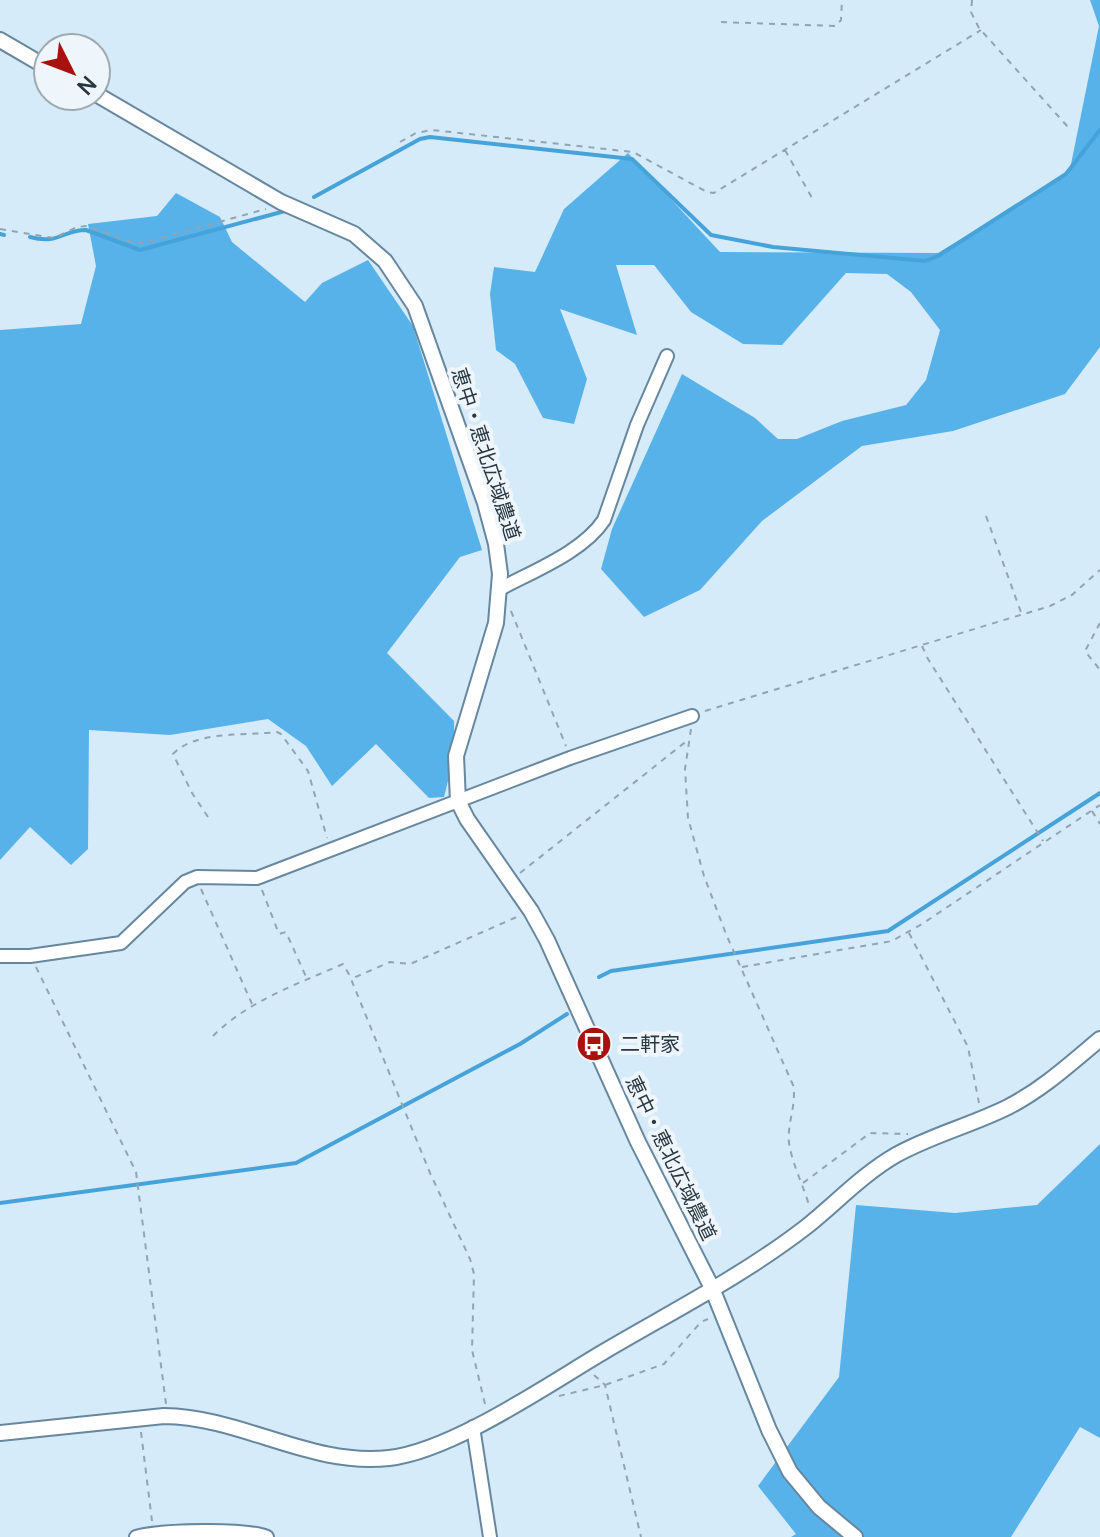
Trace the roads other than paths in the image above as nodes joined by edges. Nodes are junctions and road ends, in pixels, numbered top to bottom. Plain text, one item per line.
1 (0, 40) edge
2 (32, 59) edge
3 (112, 103) edge
4 (667, 356) dead end
5 (500, 594) junction
6 (692, 716) road end
7 (458, 801) junction
8 (0, 956) edge
9 (1100, 1039) edge
10 (712, 1288) junction
11 (473, 1427) junction
12 (0, 1433) edge
13 (136, 1537) edge
14 (267, 1537) edge
15 (490, 1537) edge
16 (855, 1537) edge

1 - 2 street
3 - 5 street, 恵中・恵北広域農道
4 - 5 street
5 - 7 street, 恵中・恵北広域農道
6 - 7 street
7 - 8 street
7 - 10 street, 恵中・恵北広域農道
9 - 10 street
10 - 11 street
10 - 16 street, 恵中・恵北広域農道
11 - 12 street
11 - 15 street
13 - 14 street

